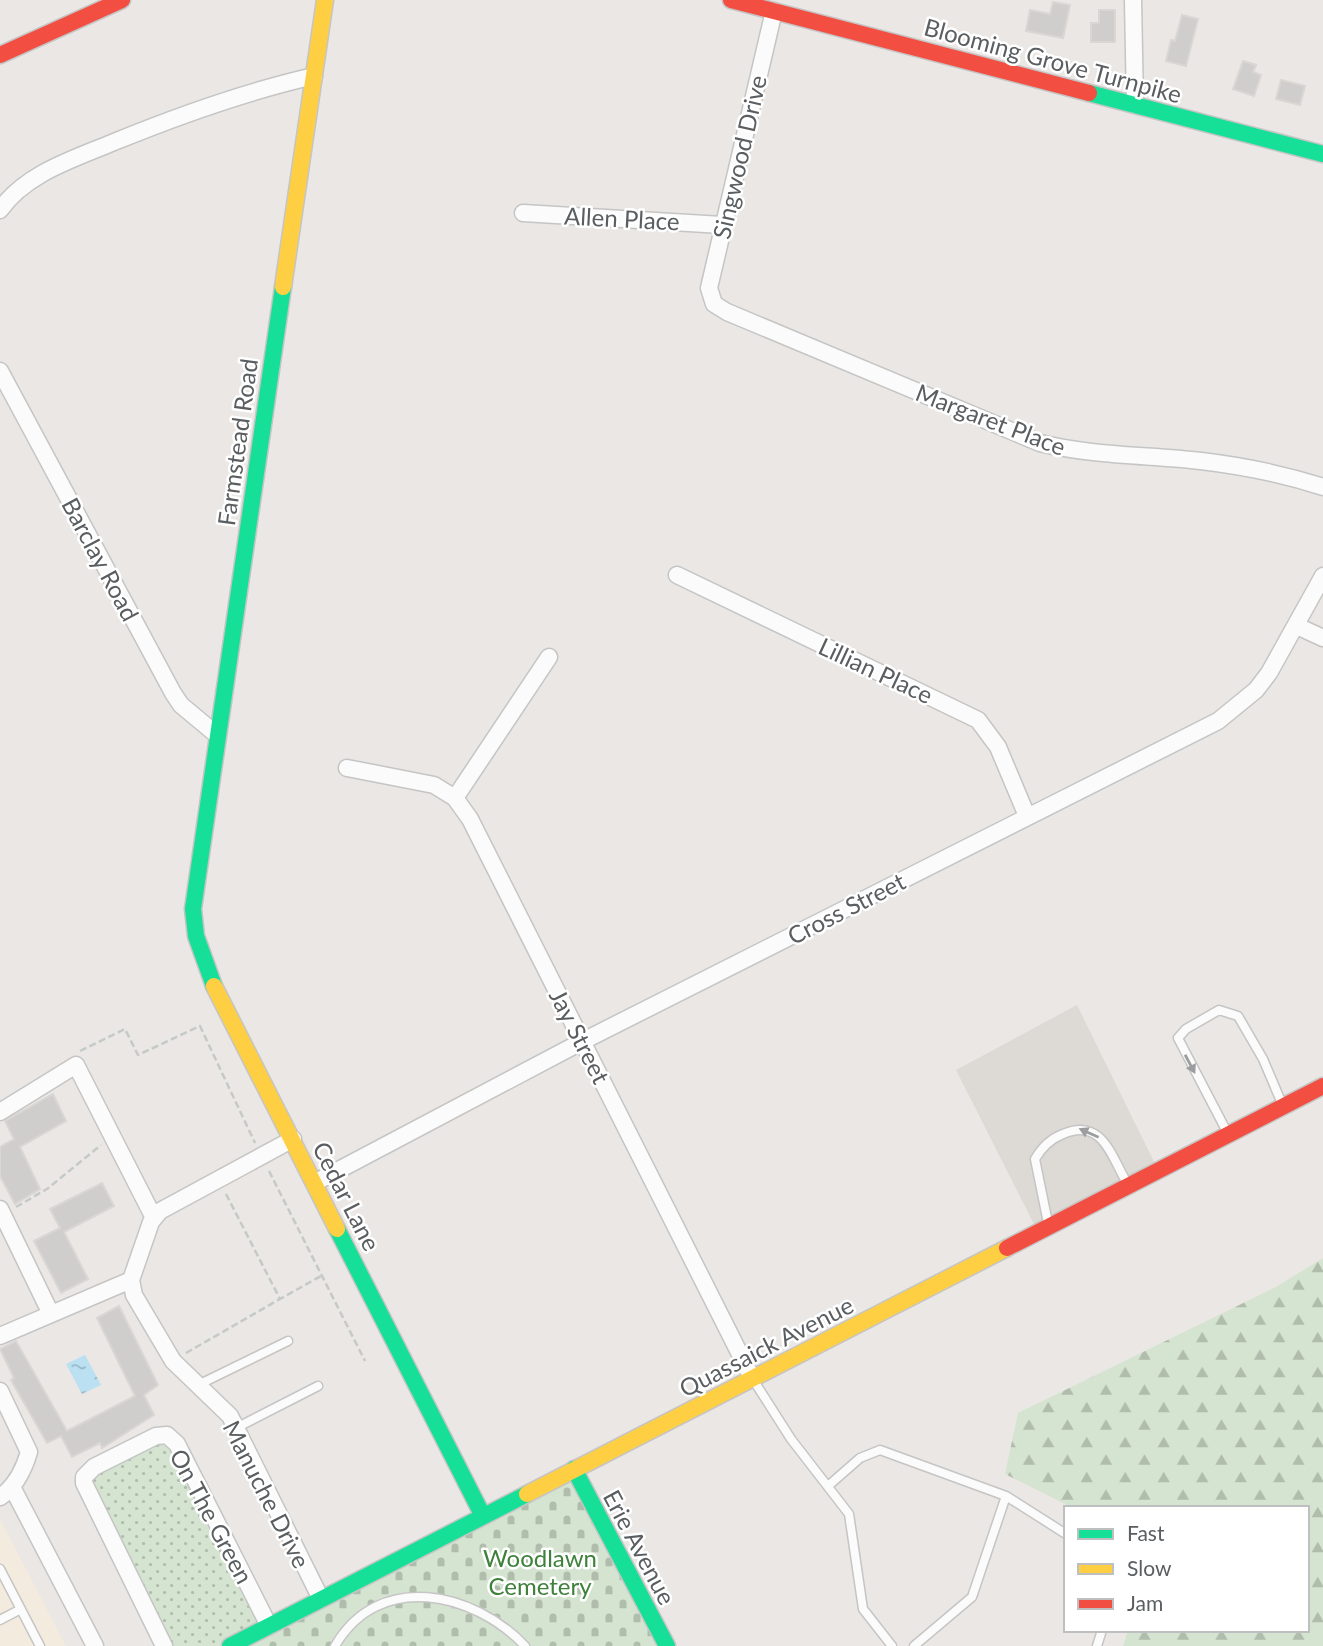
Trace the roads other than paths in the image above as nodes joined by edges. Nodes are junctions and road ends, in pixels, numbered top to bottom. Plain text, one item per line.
1 (122, 0) edge
2 (325, 0) edge
3 (731, 0) edge
4 (1133, 0) edge
5 (774, 11) junction
6 (0, 55) edge
7 (314, 76) junction
8 (1135, 105) junction
9 (1323, 154) edge
10 (0, 210) edge
11 (523, 213) dead end
12 (722, 225) junction
13 (714, 304) joint
14 (0, 371) edge
15 (1323, 487) edge
16 (677, 575) dead end
17 (1323, 576) edge
18 (1297, 626) junction
19 (1323, 638) edge
20 (549, 657) dead end
21 (217, 735) junction
22 (347, 768) dead end
23 (455, 798) junction
24 (1027, 816) junction
25 (194, 890) joint
26 (583, 1041) junction
27 (1323, 1086) edge
28 (1284, 1106) junction
29 (0, 1112) edge
30 (1228, 1134) junction
31 (293, 1139) junction
32 (316, 1182) junction
33 (1128, 1185) junction
34 (7, 1208) edge
35 (154, 1218) junction
36 (1049, 1226) junction
37 (131, 1280) junction
38 (51, 1314) junction
39 (0, 1336) edge
40 (288, 1341) dead end
41 (752, 1378) junction
42 (198, 1385) junction
43 (318, 1386) dead end
44 (0, 1391) edge
45 (236, 1428) junction
46 (574, 1469) junction
47 (828, 1486) junction
48 (6, 1492) edge
49 (1006, 1496) junction
50 (484, 1516) junction
51 (1064, 1533) edge
52 (0, 1569) edge
53 (321, 1599) junction
54 (21, 1609) junction
55 (0, 1620) edge
56 (269, 1626) junction
57 (40, 1646) edge
58 (95, 1646) edge
59 (164, 1646) edge
60 (230, 1646) edge
61 (335, 1646) edge
62 (525, 1646) edge
63 (667, 1646) edge
64 (892, 1646) edge
65 (914, 1646) edge

1 - 6 street
2 - 7 street, Farmstead Road
3 - 5 street, Blooming Grove Turnpike
4 - 8 street
5 - 8 street, Blooming Grove Turnpike
5 - 12 street, Singwood Drive
7 - 10 street
7 - 21 street, Farmstead Road
8 - 9 street, Blooming Grove Turnpike
11 - 12 street, Allen Place
12 - 13 street, Singwood Drive
13 - 15 street, Margaret Place
14 - 21 street, Barclay Road
16 - 24 street, Lillian Place
17 - 18 street, Cross Street
18 - 19 street
18 - 24 street, Cross Street
20 - 23 street
21 - 25 street, Farmstead Road
22 - 23 street
23 - 26 street, Jay Street
24 - 26 street, Cross Street
25 - 31 street, Cedar Lane
26 - 32 street, Cross Street
26 - 41 street, Jay Street
27 - 28 street, Quassaick Avenue
28 - 30 street, Quassaick Avenue
28 -> 30 lane
29 - 35 street
30 - 33 street, Quassaick Avenue
31 - 32 street, Cedar Lane
31 - 35 street
32 - 50 street, Cedar Lane
33 - 36 street, Quassaick Avenue
33 -> 36 lane
34 - 38 street
35 - 37 street
36 - 41 street, Quassaick Avenue
37 - 38 street
37 - 42 street, Manuche Drive
38 - 39 street
40 - 42 lane
41 - 46 street, Quassaick Avenue
41 - 47 lane
42 - 45 street, Manuche Drive
43 - 45 lane
44 - 48 street
45 - 53 street, Manuche Drive
46 - 50 street, Quassaick Avenue
46 - 63 street, Erie Avenue
47 - 49 lane
47 - 64 lane
48 - 58 street
49 - 51 lane
49 - 65 lane
50 - 53 street, Quassaick Avenue
52 - 54 lane
53 - 56 street, Quassaick Avenue
54 - 55 lane
54 - 57 lane
56 - 59 street, On The Green
56 - 60 street, Quassaick Avenue
61 - 62 lane

